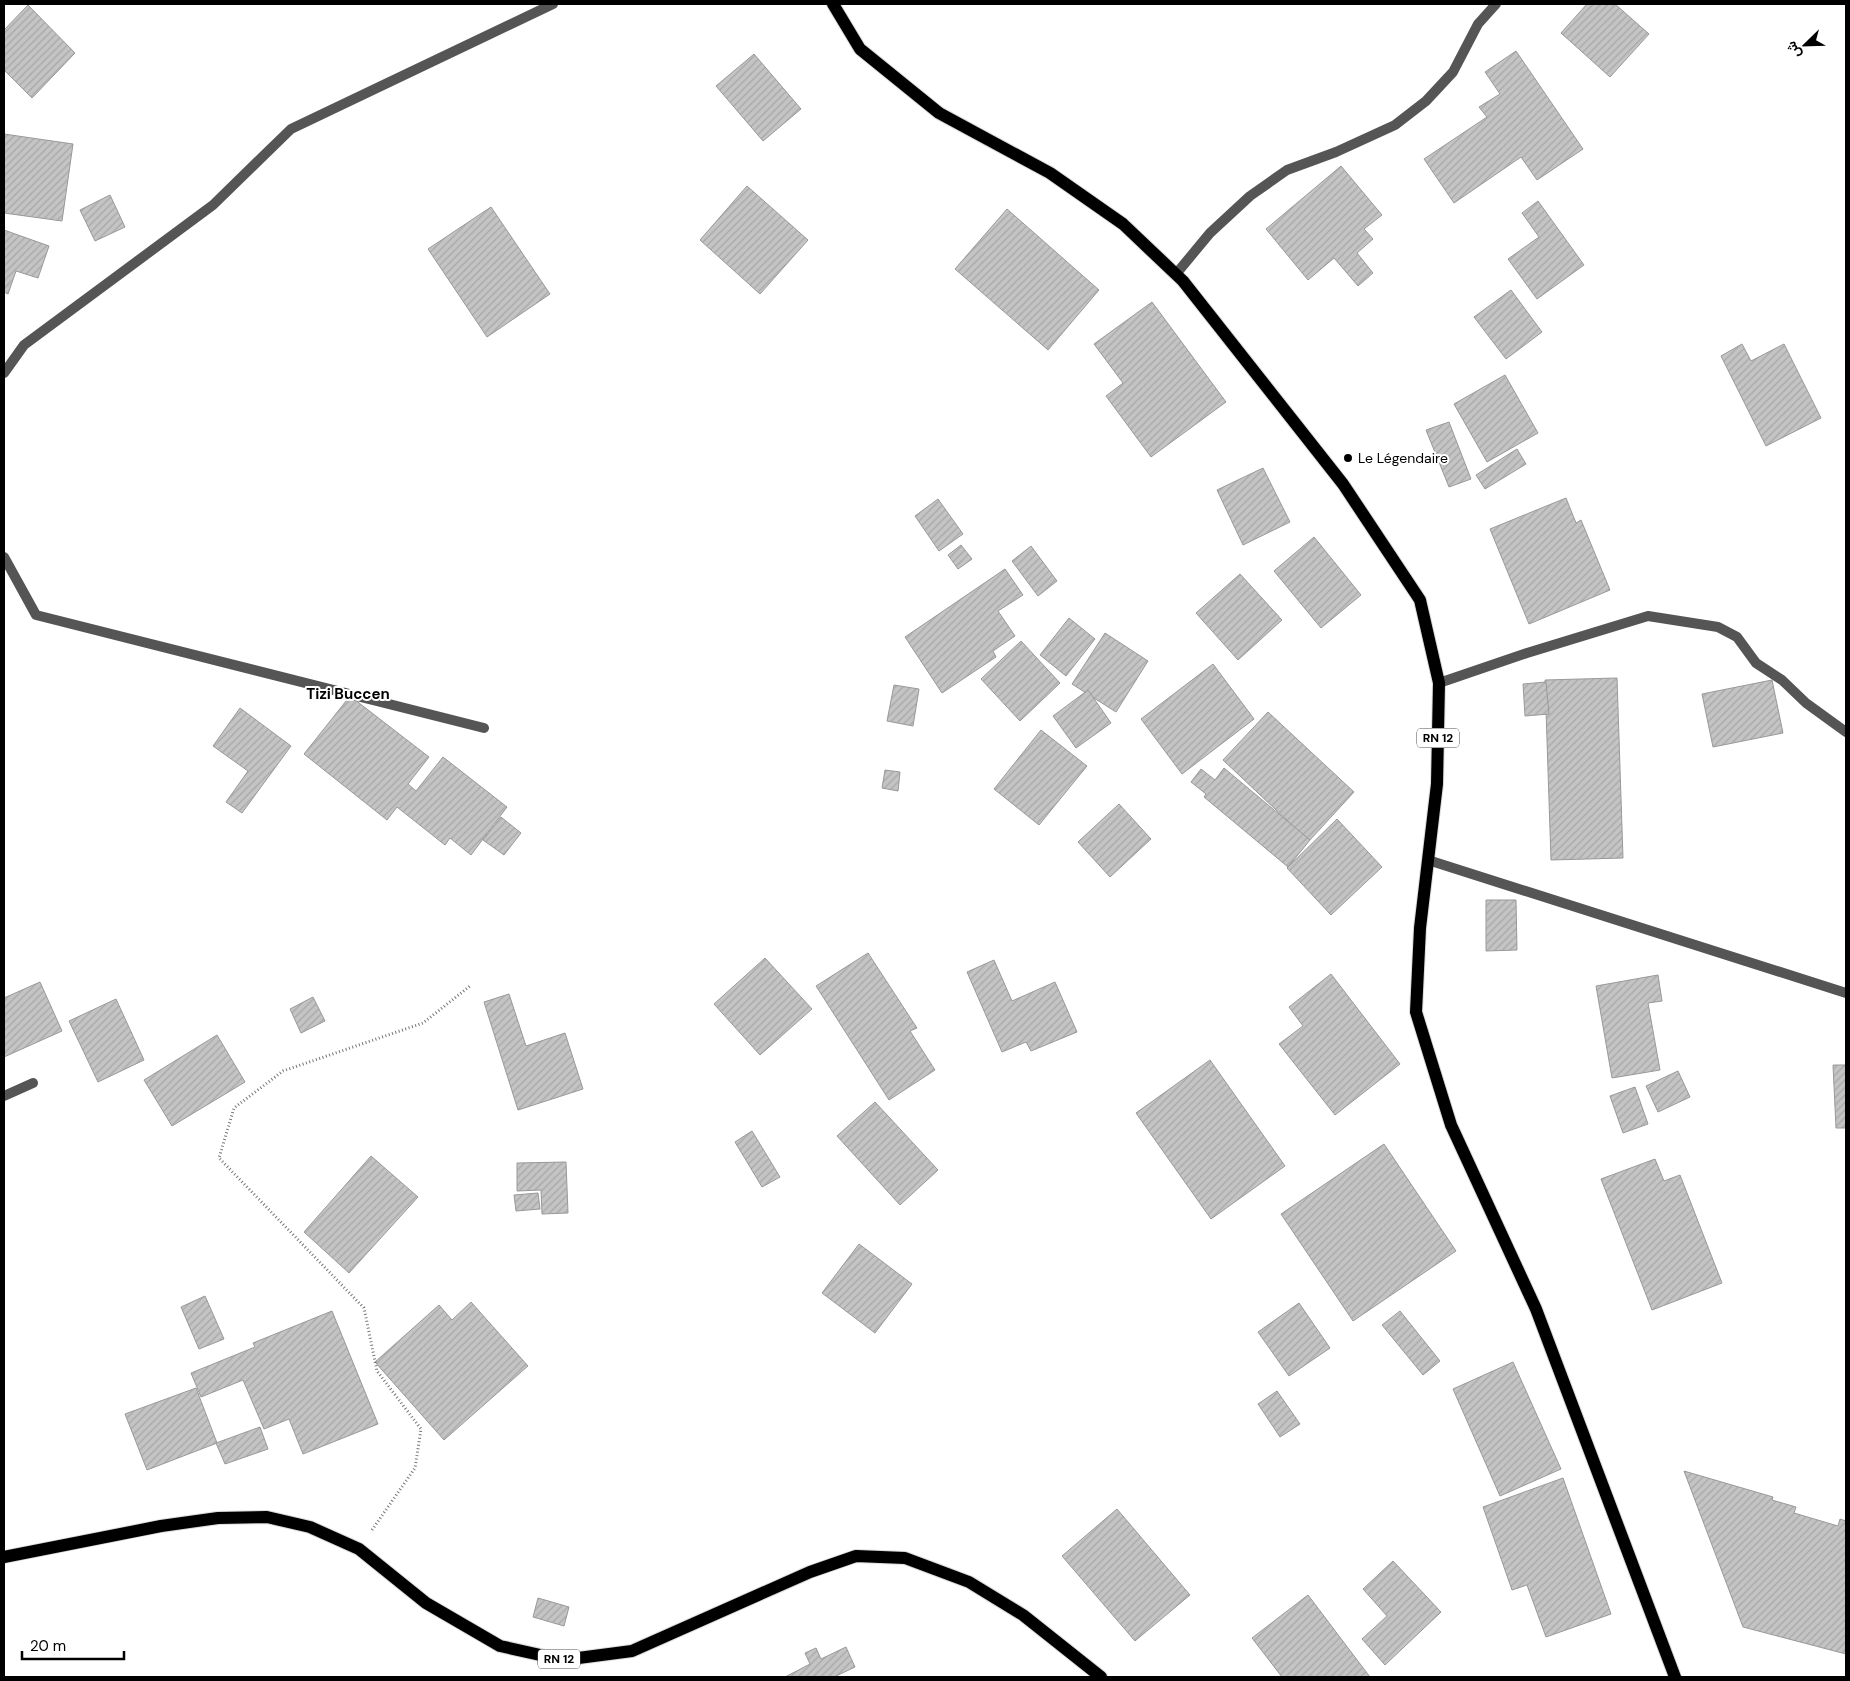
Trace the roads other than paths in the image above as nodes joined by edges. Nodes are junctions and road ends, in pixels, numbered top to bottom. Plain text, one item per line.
1 (553, 4) edge
2 (833, 4) edge
3 (1496, 4) edge
4 (1176, 274) junction
5 (4, 373) edge
6 (4, 557) edge
7 (1439, 683) junction
8 (484, 728) dead end
9 (1846, 732) edge
10 (1428, 860) junction
11 (1846, 993) edge
12 (33, 1083) dead end
13 (4, 1096) edge
14 (4, 1557) edge
15 (1101, 1677) edge
16 (1675, 1677) edge

1 - 5 street
2 - 4 main road, RN 12
3 - 4 street
4 - 7 main road, RN 12
6 - 8 street
7 - 9 street
7 - 10 main road, RN 12
10 - 11 street
10 - 16 main road, RN 12
12 - 13 street
14 - 15 main road, RN 12

